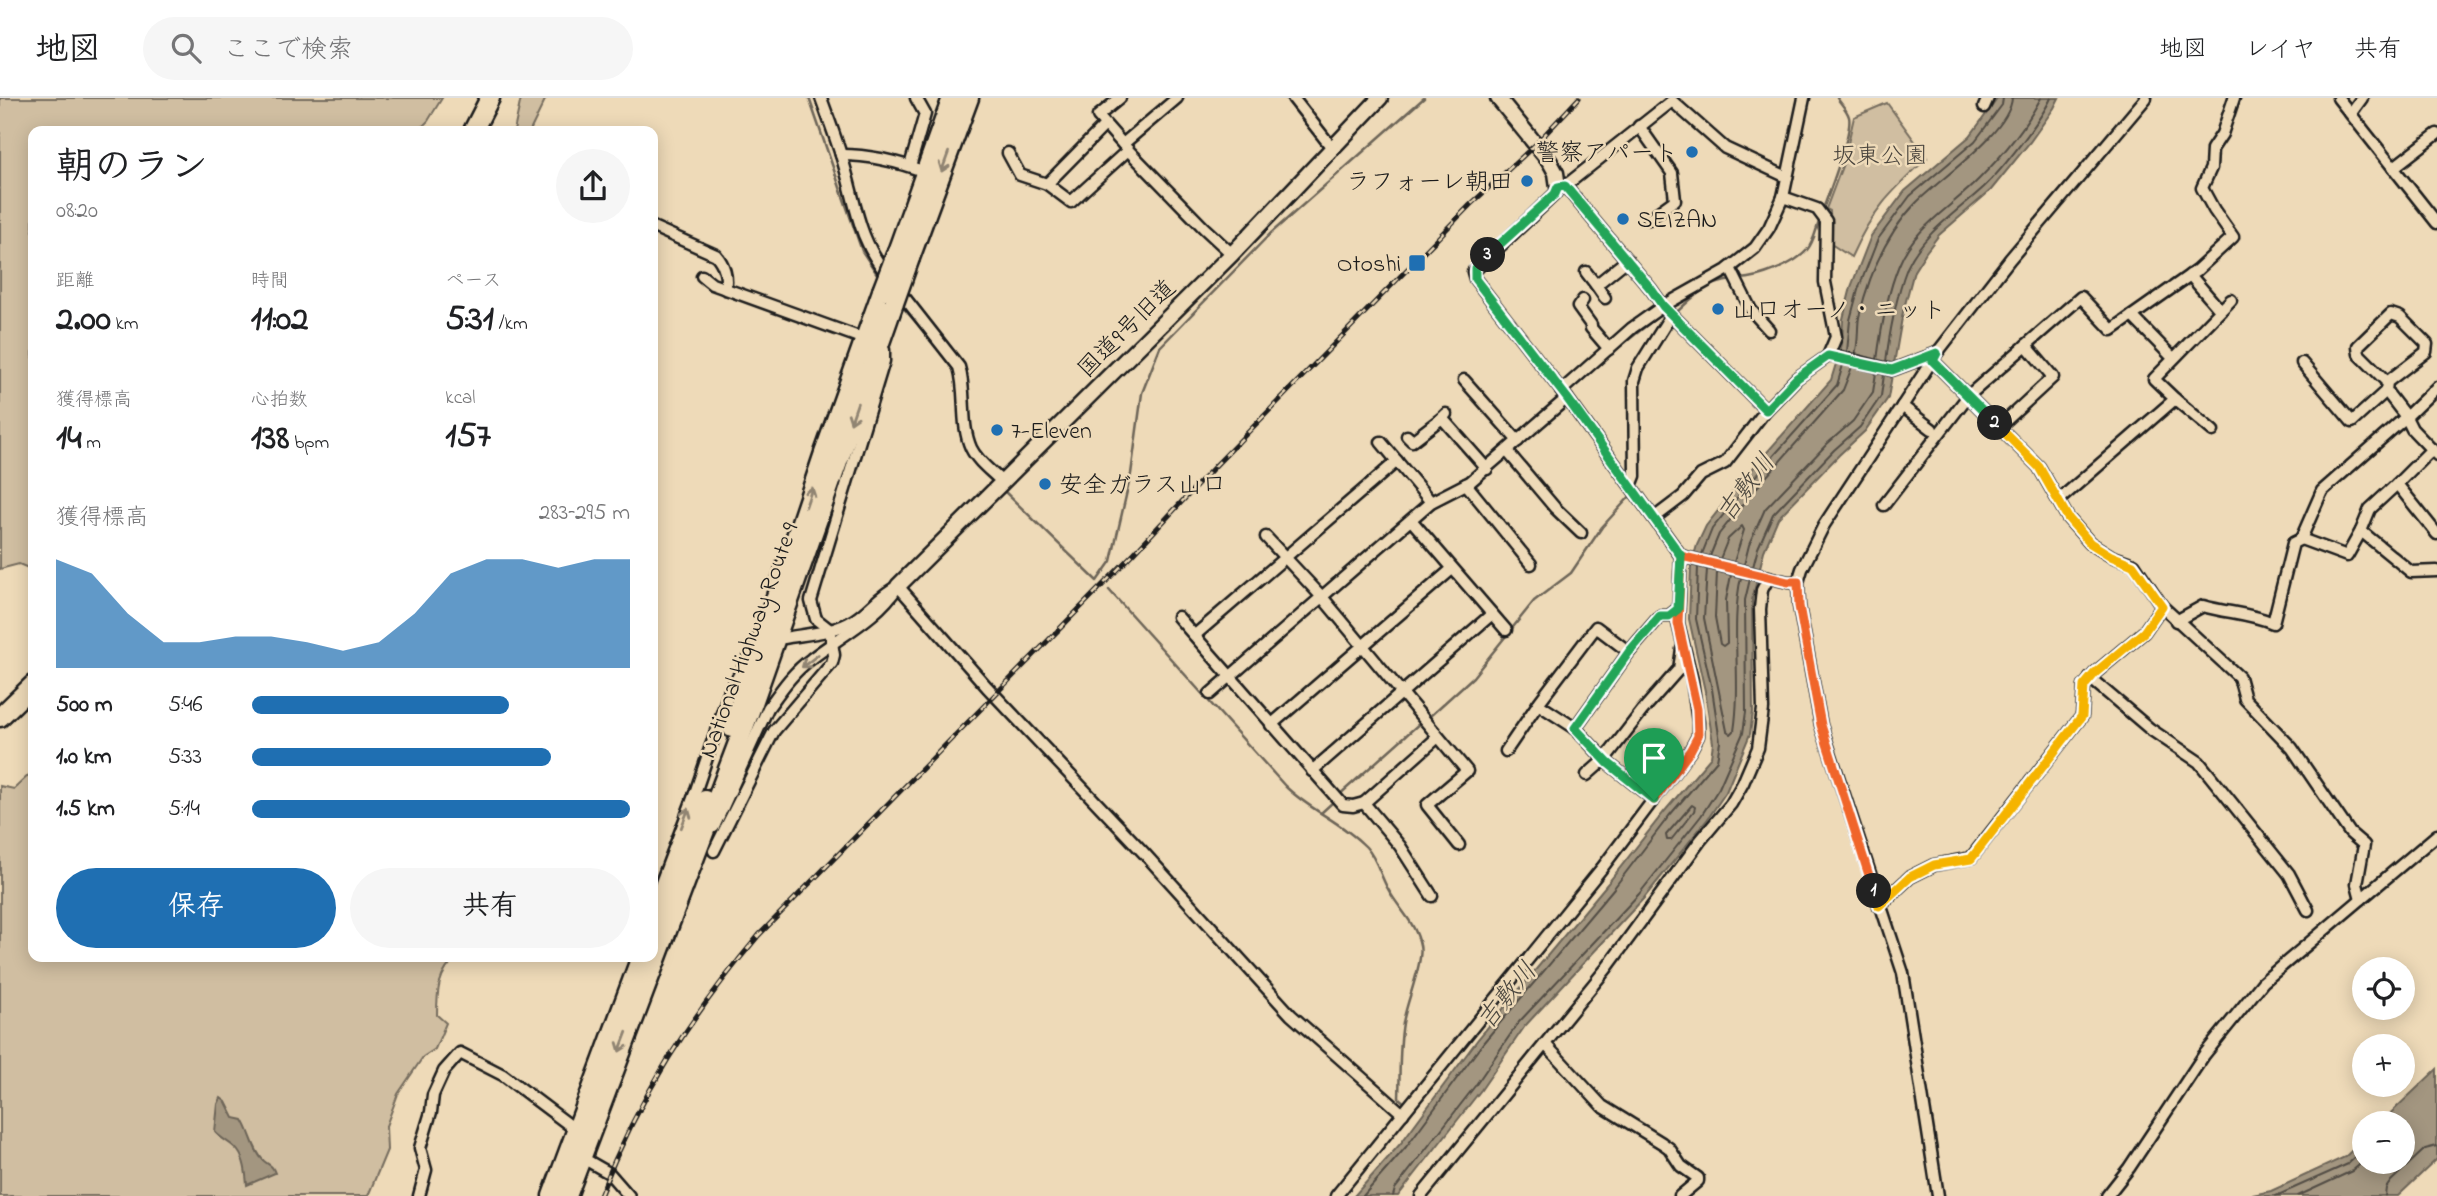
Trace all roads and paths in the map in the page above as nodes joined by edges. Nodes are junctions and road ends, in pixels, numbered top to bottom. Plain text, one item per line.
1 (480, 98) edge
2 (490, 98) edge
3 (821, 98) edge
4 (916, 98) edge
5 (952, 98) edge
6 (969, 98) edge
7 (1120, 98) edge
8 (1177, 98) edge
9 (1293, 98) edge
10 (1380, 98) edge
11 (1498, 98) edge
12 (1804, 98) edge
13 (2146, 98) edge
14 (2234, 98) edge
15 (2338, 98) edge
16 (2362, 98) edge
17 (2351, 113) junction
18 (1105, 125) junction
19 (466, 126) edge
20 (476, 126) edge
21 (1639, 126) junction
22 (2437, 134) edge
23 (1126, 147) junction
24 (1333, 149) junction
25 (1008, 153) dead end
26 (841, 155) junction
27 (2393, 168) junction
28 (918, 169) junction
29 (1787, 177) junction
30 (1047, 184) junction
31 (1561, 187) junction
32 (1783, 197) junction
33 (1649, 219) dead end
34 (2437, 223) edge
35 (658, 229) edge
36 (904, 254) junction
37 (1232, 254) junction
38 (1627, 260) junction
39 (1730, 268) junction
40 (1586, 272) dead end
41 (2190, 275) junction
42 (702, 276) dead end
43 (1596, 285) junction
44 (724, 289) junction
45 (1605, 298) dead end
46 (1583, 300) dead end
47 (2231, 300) dead end
48 (1663, 306) junction
49 (2221, 310) junction
50 (1671, 315) junction
51 (2133, 316) junction
52 (1769, 330) dead end
53 (872, 341) junction
54 (2026, 345) junction
55 (1609, 349) junction
56 (1832, 356) junction
57 (1935, 357) junction
58 (2173, 358) junction
59 (2302, 363) dead end
60 (1464, 380) dead end
61 (2386, 387) junction
62 (2437, 387) edge
63 (1564, 395) junction
64 (1968, 396) junction
65 (2175, 400) junction
66 (1902, 406) junction
67 (1766, 410) junction
68 (2406, 416) junction
69 (1999, 426) junction
70 (1932, 429) dead end
71 (2213, 430) dead end
72 (1518, 441) junction
73 (1381, 442) dead end
74 (1411, 442) dead end
75 (1507, 451) junction
76 (2435, 452) edge
77 (1398, 461) junction
78 (1487, 469) junction
79 (1001, 481) junction
80 (1466, 484) junction
81 (2397, 484) junction
82 (1631, 486) junction
83 (2059, 500) junction
84 (1431, 502) junction
85 (1884, 505) dead end
86 (1654, 518) junction
87 (1412, 521) junction
88 (2361, 531) junction
89 (1581, 533) dead end
90 (2437, 534) edge
91 (1266, 537) dead end
92 (2301, 539) junction
93 (1285, 557) junction
94 (1685, 557) junction
95 (1531, 564) dead end
96 (1452, 569) junction
97 (2437, 571) edge
98 (1769, 577) junction
99 (1798, 582) junction
100 (898, 586) junction
101 (1322, 597) junction
102 (2162, 606) junction
103 (1678, 609) junction
104 (1492, 614) junction
105 (1178, 617) dead end
106 (2176, 621) junction
107 (830, 630) junction
108 (1506, 630) dead end
109 (1195, 635) junction
110 (784, 638) dead end
111 (832, 645) junction
112 (1362, 646) junction
113 (1683, 646) junction
114 (1629, 652) junction
115 (750, 657) dead end
116 (1230, 677) junction
117 (2090, 678) junction
118 (28, 690) edge
119 (1403, 692) junction
120 (1210, 694) dead end
121 (28, 696) edge
122 (1538, 704) junction
123 (0, 717) edge
124 (0, 723) edge
125 (1271, 725) junction
126 (1575, 728) junction
127 (1438, 737) junction
128 (1506, 751) dead end
129 (1605, 759) junction
130 (1312, 771) junction
131 (1587, 775) dead end
132 (1654, 800) junction
133 (1364, 803) junction
134 (2437, 835) edge
135 (1459, 845) dead end
136 (714, 852) dead end
137 (696, 856) junction
138 (658, 891) edge
139 (1432, 896) dead end
140 (2361, 899) junction
141 (1879, 906) junction
142 (2308, 910) dead end
143 (658, 917) edge
144 (658, 955) edge
145 (632, 962) edge
146 (639, 962) edge
147 (656, 962) edge
148 (628, 990) junction
149 (1545, 1044) junction
150 (1403, 1112) junction
151 (576, 1130) junction
152 (581, 1157) junction
153 (419, 1196) edge
154 (552, 1196) edge
155 (566, 1196) edge
156 (629, 1196) edge
157 (1336, 1196) edge
158 (1421, 1196) edge
159 (1680, 1196) edge
160 (1938, 1196) edge
161 (2107, 1196) edge

1 - 19 highway
2 - 20 highway
3 - 26 street
4 - 28 street
5 - 28 highway, National Highway Route 9
6 -> 36 highway, National Highway Route 9
7 - 18 street
8 - 23 street
9 - 24 street
10 - 24 street, 国道9号旧道
11 - 31 street
12 - 29 street
13 - 57 street
14 - 41 street
15 - 17 street
16 - 17 street
17 - 27 street
18 - 23 street
18 - 30 street
21 - 29 street
21 - 31 street
21 - 33 street
22 - 27 street
23 - 30 street
23 - 37 street
24 - 37 street, 国道9号旧道
25 - 30 street
26 - 28 street
26 - 79 street
27 - 34 street
28 - 36 highway, National Highway Route 9
29 - 32 street
31 - 38 street
31 - 63 street
32 - 39 street
32 - 56 street
35 - 44 street
36 - 53 highway, National Highway Route 9, bridge
37 - 79 street, 国道9号旧道
38 - 43 street
38 - 48 street
39 - 48 street
39 - 52 street
40 - 43 street
41 - 49 street
41 - 51 street
42 - 44 street
43 - 45 street
44 - 53 street
46 - 55 street
47 - 49 street
48 - 50 street
48 - 55 street
49 - 58 street
50 - 67 street
50 - 82 street
51 - 54 street
51 - 58 street
53 - 107 street
53 -> 137 highway, National Highway Route 9
143 -> 53 highway, National Highway Route 9
54 - 64 street
54 - 69 street
55 - 63 street
56 - 57 street
56 - 67 street
57 - 64 street
57 - 66 street
58 - 65 street
59 - 61 street
60 - 72 street
61 - 61 street
61 - 68 street
62 - 68 street
63 - 72 street
63 - 82 street
64 - 69 street
64 - 85 street
65 - 71 street
65 - 83 street
66 - 70 street
66 - 99 street
67 - 86 street
68 - 76 street
68 - 92 street
69 - 83 street
72 - 75 street
73 - 77 street
74 - 78 street
75 - 78 street
75 - 89 street
76 - 81 street
77 - 84 street
77 - 93 street
78 - 80 street
79 - 100 street, 国道9号旧道
80 - 84 street
80 - 95 street
81 - 88 street
81 - 90 street
82 - 86 street
83 - 102 street
84 - 87 street
86 - 94 street
87 - 96 street
87 - 101 street
88 - 92 street
88 - 97 street
91 - 93 street
92 - 106 street
93 - 101 street
93 - 109 street
94 - 98 street
94 - 103 street
96 - 104 street
96 - 112 street
98 - 99 street
98 - 149 street
99 - 141 street
100 - 107 street, 国道9号旧道
100 - 111 street, 国道9号旧道
100 - 150 street
101 - 112 street
101 - 116 street
102 - 106 street
102 - 117 street
103 - 113 street
103 - 114 street
104 - 108 street
104 - 119 street
105 - 109 street
106 - 140 street
107 - 110 street, 国道9号旧道
107 - 111 street
109 - 116 street
111 - 136 street
111 -> 137 street, 国道9号旧道
112 - 119 street
112 - 125 street
113 - 129 street
113 - 132 street
114 - 122 street
114 - 126 street
138 -> 115 street
116 - 120 street
116 - 125 street
117 - 141 street
117 - 142 street
118 - 123 highway
119 - 127 street
119 - 130 street
121 - 124 highway
122 - 126 street
122 - 128 street
125 - 130 street
126 - 129 street
127 - 133 street
127 - 135 street
129 - 131 street
129 - 132 street
130 - 133 street
132 - 150 street
133 - 139 street
134 - 140 street
137 -> 144 highway, National Highway Route 9
140 - 161 street
141 - 160 street
145 - 148 street
146 - 148 highway
147 -> 152 highway, National Highway Route 9
148 - 151 highway
149 - 158 street
149 - 159 street
150 - 157 street
151 - 153 street
151 - 154 highway
152 - 155 highway, National Highway Route 9
152 - 156 street

